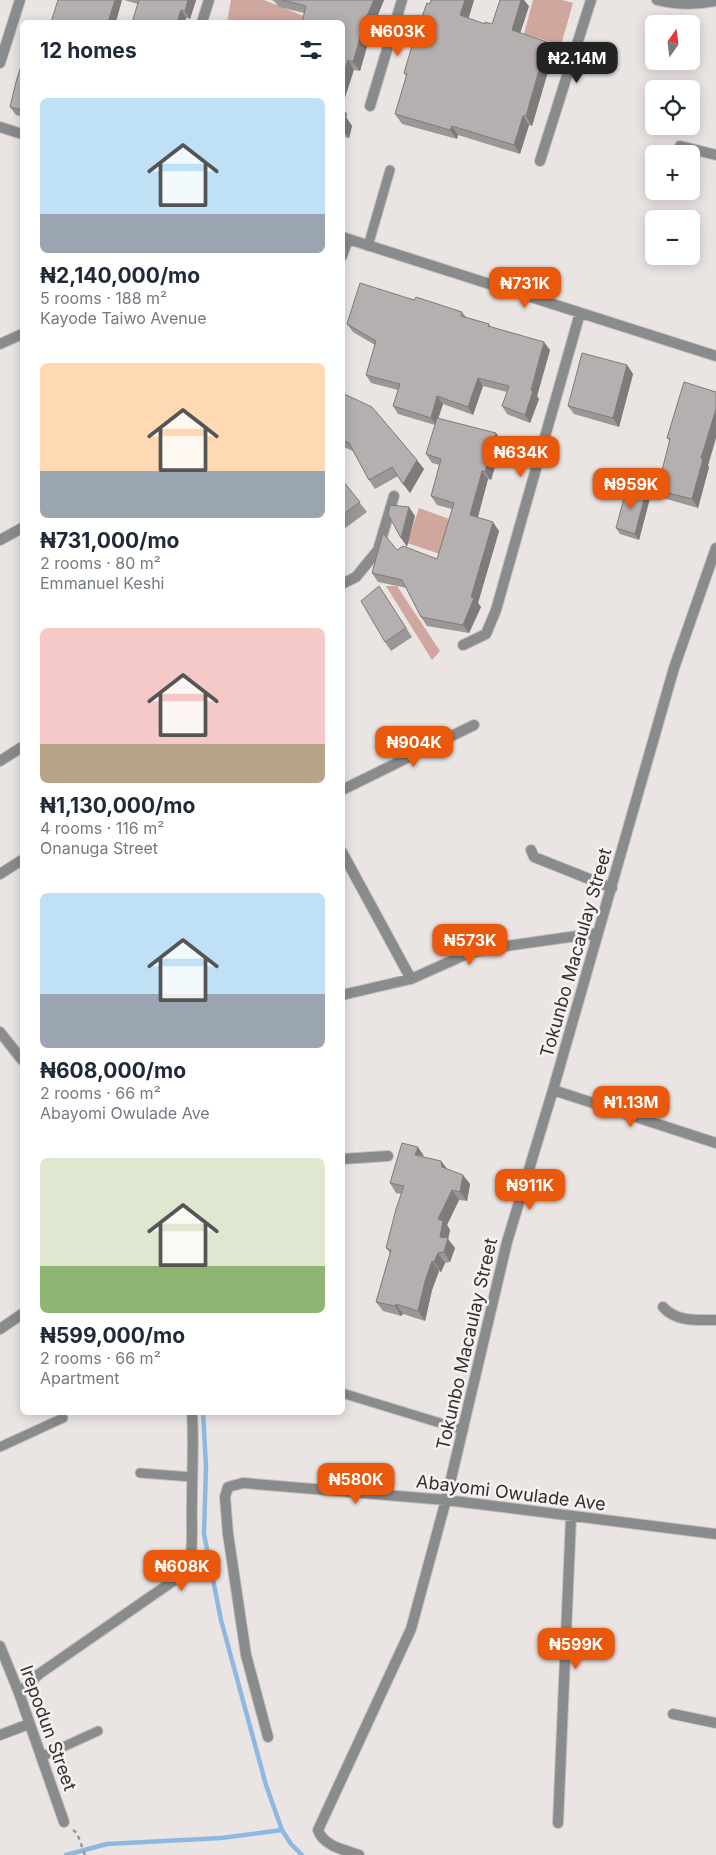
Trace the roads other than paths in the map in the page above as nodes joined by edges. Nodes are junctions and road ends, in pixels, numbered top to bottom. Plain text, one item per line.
1 (20, 0) edge
2 (209, 0) edge
3 (402, 0) edge
4 (591, 0) edge
5 (657, 0) edge
6 (716, 1) edge
7 (203, 20) edge
8 (0, 64) edge
9 (370, 106) dead end
10 (0, 127) edge
11 (20, 133) edge
12 (700, 151) edge
13 (716, 155) edge
14 (540, 161) dead end
15 (390, 170) dead end
16 (345, 238) edge
17 (368, 246) junction
18 (580, 313) junction
19 (20, 335) edge
20 (0, 344) edge
21 (716, 356) edge
22 (394, 496) dead end
23 (20, 529) edge
24 (0, 540) edge
25 (716, 548) edge
26 (345, 582) edge
27 (464, 645) dead end
28 (474, 724) dead end
29 (20, 748) edge
30 (0, 761) edge
31 (345, 788) edge
32 (531, 850) dead end
33 (345, 858) edge
34 (20, 861) edge
35 (0, 874) edge
36 (612, 888) junction
37 (598, 933) junction
38 (411, 979) junction
39 (345, 994) edge
40 (0, 1032) edge
41 (19, 1056) edge
42 (553, 1090) junction
43 (716, 1143) edge
44 (388, 1156) dead end
45 (345, 1159) edge
46 (663, 1307) dead end
47 (20, 1315) edge
48 (716, 1320) edge
49 (0, 1329) edge
50 (345, 1393) edge
51 (192, 1415) edge
52 (63, 1418) dead end
53 (463, 1430) junction
54 (0, 1447) edge
55 (140, 1473) dead end
56 (192, 1477) junction
57 (446, 1500) junction
58 (570, 1517) junction
59 (716, 1534) edge
60 (0, 1646) edge
61 (19, 1693) junction
62 (673, 1714) dead end
63 (716, 1723) edge
64 (29, 1724) junction
65 (98, 1731) dead end
66 (0, 1735) edge
67 (268, 1737) dead end
68 (41, 1757) junction
69 (64, 1822) dead end
70 (558, 1823) dead end
71 (360, 1855) edge

1 - 8 street
2 - 7 street
3 - 9 street
4 - 14 street
5 - 6 street
10 - 11 street
12 - 13 street
15 - 17 lane
16 - 17 street
17 - 18 street
18 - 21 street
18 - 27 street
19 - 20 street
22 - 26 street
23 - 24 street
25 - 36 street, Tokunbo Macaulay Street
28 - 31 street
29 - 30 street
32 - 36 street
33 - 38 street
34 - 35 street
36 - 37 street, Tokunbo Macaulay Street
37 - 38 street
37 - 42 street, Tokunbo Macaulay Street
38 - 39 street
40 - 41 street
42 - 43 street
42 - 53 street, Tokunbo Macaulay Street
44 - 45 street
46 - 48 street
47 - 49 street
50 - 53 lane
51 - 56 street
52 - 54 lane
53 - 57 street, Tokunbo Macaulay Street
55 - 56 lane
56 - 61 street
57 - 58 street, Abayomi Owulade Ave
57 - 67 street, Abayomi Owulade Ave
57 - 71 street, Tokunbo Macaulay Street
58 - 59 street, Abayomi Owulade Ave
58 - 70 street
60 - 61 street, Irepodun Street
61 - 64 street, Irepodun Street
62 - 63 street
64 - 66 street
64 - 68 street, Irepodun Street
65 - 68 lane
68 - 69 street, Irepodun Street

